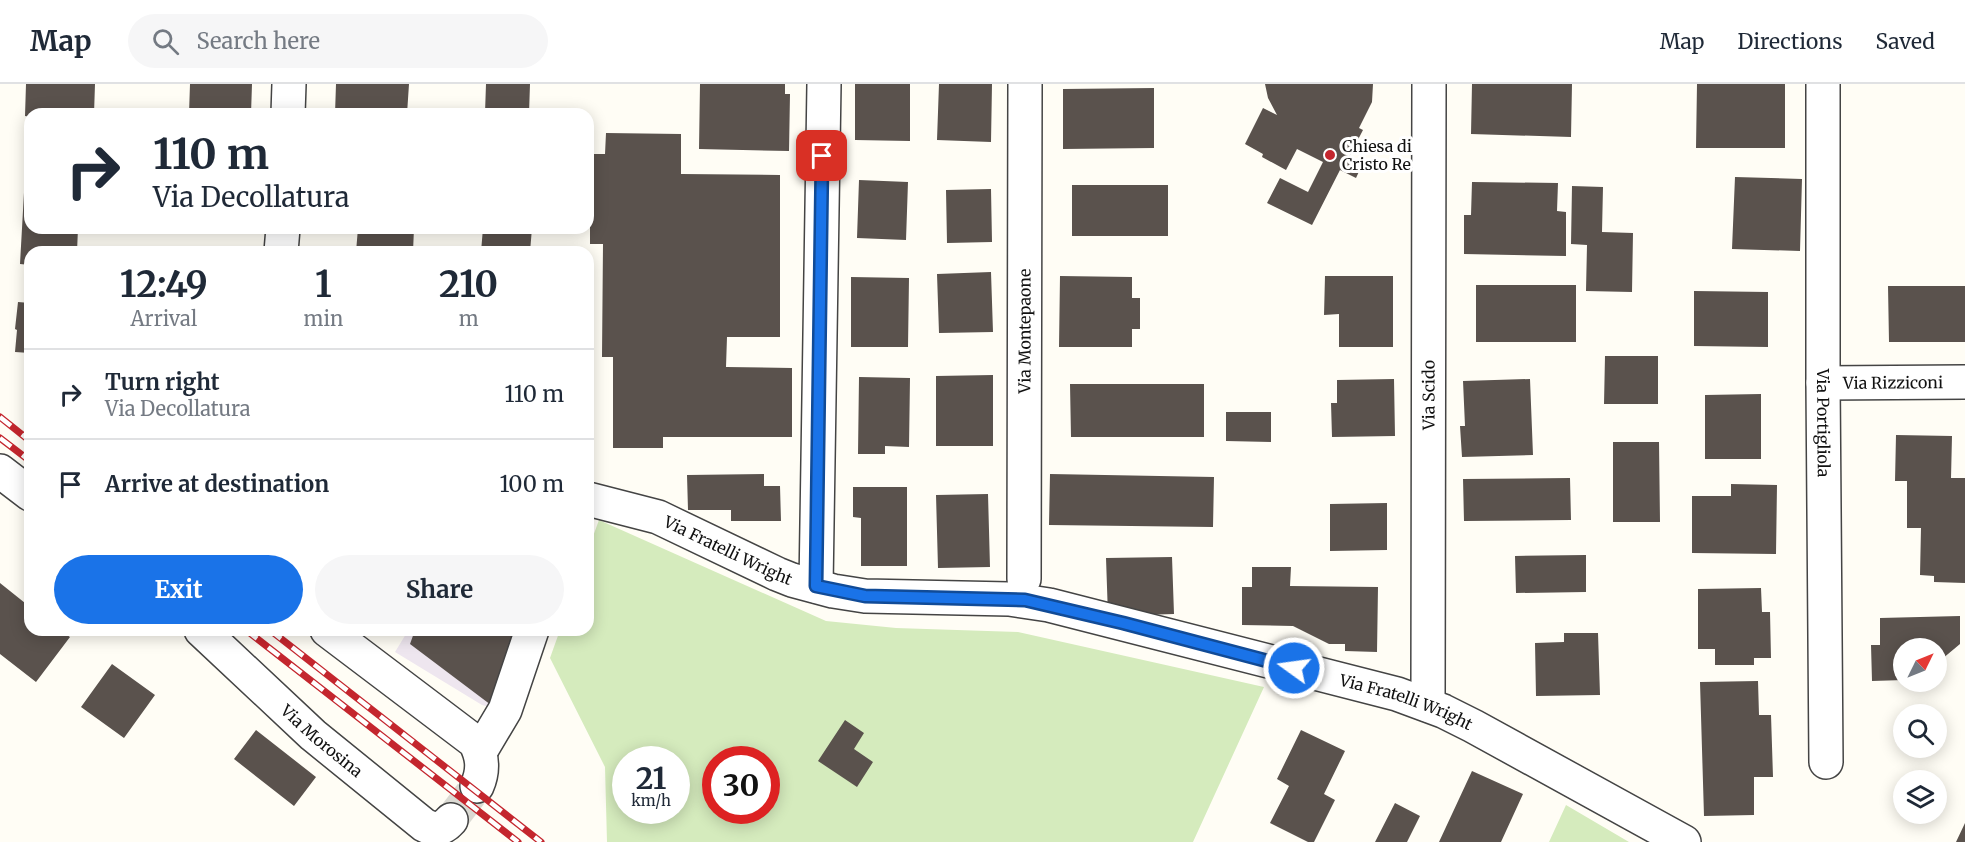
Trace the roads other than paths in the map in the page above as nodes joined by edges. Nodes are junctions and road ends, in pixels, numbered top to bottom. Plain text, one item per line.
1 (289, 84) edge
2 (824, 84) edge
3 (1024, 84) edge
4 (1429, 84) edge
5 (1823, 84) edge
6 (288, 108) edge
7 (1965, 382) edge
8 (1823, 383) junction
9 (0, 471) edge
10 (24, 489) edge
11 (594, 501) edge
12 (1024, 579) dead end
13 (816, 586) junction
14 (207, 636) edge
15 (335, 636) edge
16 (530, 636) edge
17 (1428, 705) junction
18 (480, 752) junction
19 (1826, 762) dead end
20 (477, 786) tunnel mouth
21 (451, 820) tunnel mouth
22 (1684, 842) edge

1 - 6 street
2 - 13 street
3 - 12 street, Via Montepaone
4 - 17 street, Via Scido
5 - 8 street, Via Portigliola
7 - 8 street, Via Rizziconi
8 - 19 street, Via Portigliola
9 - 10 street
11 - 13 street, Via Fratelli Wright
13 - 17 street, Via Fratelli Wright
14 - 21 street, Via Morosina
15 - 18 street
16 - 18 street
17 - 22 street, Via Fratelli Wright
18 - 20 street

